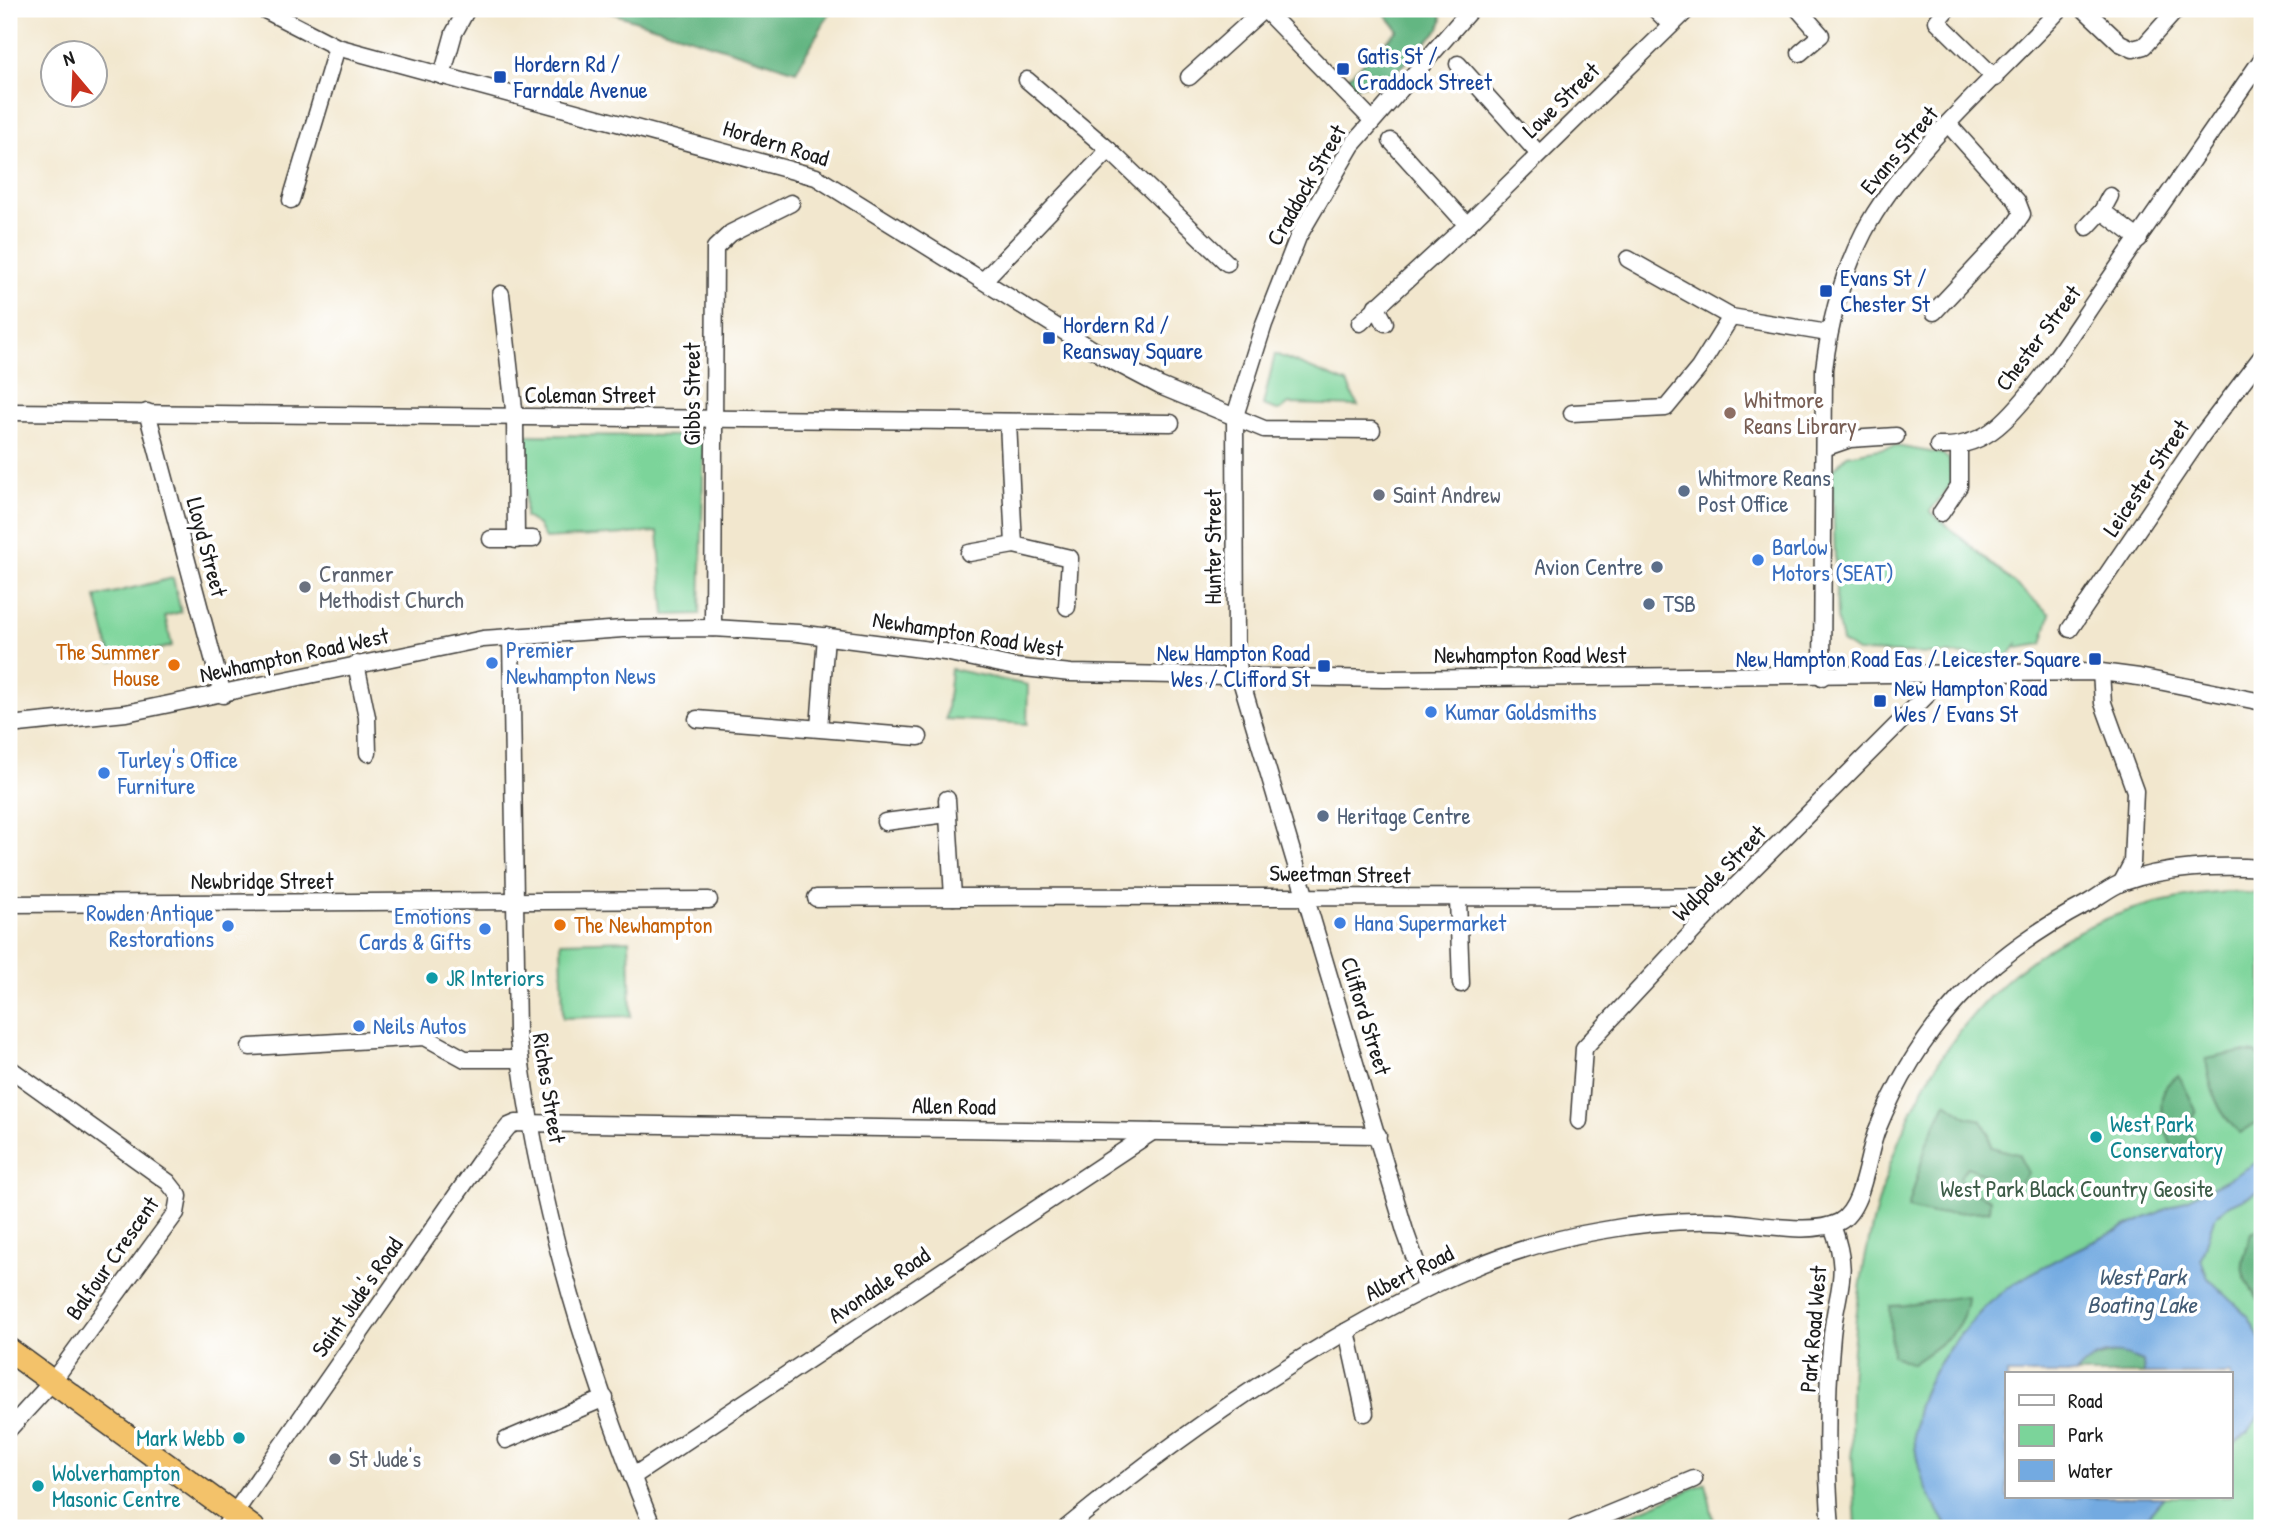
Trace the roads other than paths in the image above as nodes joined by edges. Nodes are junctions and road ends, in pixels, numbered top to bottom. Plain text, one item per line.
1 (263, 9) edge
2 (467, 9) edge
3 (1264, 9) edge
4 (1471, 9) edge
5 (1656, 9) edge
6 (1688, 9) edge
7 (1798, 9) edge
8 (1947, 9) edge
9 (2060, 9) edge
10 (2084, 9) edge
11 (2177, 9) edge
12 (1671, 25) junction
13 (337, 47) junction
14 (1800, 53) dead end
15 (2262, 59) edge
16 (1458, 64) dead end
17 (442, 76) junction
18 (1189, 77) dead end
19 (1995, 78) junction
20 (1027, 80) dead end
21 (1372, 120) junction
22 (1948, 125) junction
23 (1391, 141) dead end
24 (1109, 150) junction
25 (1538, 153) junction
26 (2110, 196) dead end
27 (291, 200) dead end
28 (791, 204) dead end
29 (2102, 211) junction
30 (1467, 225) junction
31 (2087, 227) dead end
32 (2139, 239) junction
33 (1628, 259) dead end
34 (1227, 263) dead end
35 (984, 280) junction
36 (500, 294) dead end
37 (1376, 306) junction
38 (1934, 312) dead end
39 (1731, 317) junction
40 (1360, 323) dead end
41 (1385, 323) dead end
42 (1828, 333) junction
43 (2262, 356) edge
44 (9, 412) edge
45 (147, 412) junction
46 (1572, 413) dead end
47 (1235, 416) junction
48 (515, 418) junction
49 (715, 419) junction
50 (1008, 422) junction
51 (1171, 423) dead end
52 (1372, 430) dead end
53 (1896, 436) dead end
54 (1938, 446) dead end
55 (1959, 446) junction
56 (1824, 448) junction
57 (1941, 513) dead end
58 (491, 539) dead end
59 (1014, 545) junction
60 (969, 554) dead end
61 (1067, 607) dead end
62 (713, 628) junction
63 (2070, 629) dead end
64 (511, 636) junction
65 (826, 636) junction
66 (356, 664) junction
67 (2101, 672) junction
68 (1930, 676) junction
69 (1240, 677) junction
70 (1822, 677) junction
71 (223, 695) junction
72 (2262, 702) edge
73 (697, 719) dead end
74 (9, 725) edge
75 (819, 728) junction
76 (919, 737) dead end
77 (368, 753) dead end
78 (885, 822) dead end
79 (2262, 868) edge
80 (2122, 882) junction
81 (1305, 895) junction
82 (1726, 896) junction
83 (953, 897) junction
84 (816, 898) dead end
85 (1458, 899) junction
86 (709, 900) dead end
87 (515, 902) junction
88 (9, 904) edge
89 (1461, 984) dead end
90 (250, 1047) dead end
91 (520, 1059) junction
92 (9, 1068) edge
93 (1579, 1121) dead end
94 (530, 1122) junction
95 (1152, 1132) junction
96 (1378, 1135) junction
97 (1832, 1225) junction
98 (1425, 1287) junction
99 (1348, 1331) junction
100 (9, 1350) edge
101 (52, 1382) junction
102 (605, 1398) junction
103 (1366, 1413) dead end
104 (9, 1429) edge
105 (506, 1440) dead end
106 (632, 1477) junction
107 (1694, 1479) dead end
108 (229, 1521) edge
109 (253, 1528) edge
110 (653, 1528) edge
111 (1066, 1528) edge
112 (1575, 1528) edge
113 (1831, 1528) edge

1 - 13 street, Hordern Road
2 - 17 street
3 - 18 street
3 - 21 street
4 - 21 street, Craddock Street
5 - 12 street
6 - 12 street, Lowe Street
7 - 14 street
8 - 19 street
9 - 19 street, Evans Street
10 - 11 street
12 - 25 street, Lowe Street
13 - 17 street, Hordern Road
13 - 27 street
15 - 32 street, Chester Street
16 - 25 street
17 - 35 street, Hordern Road
19 - 22 street, Evans Street
20 - 24 street
21 - 47 street, Craddock Street
22 - 38 street
22 - 42 street, Evans Street
23 - 30 street
24 - 34 street
24 - 35 street
25 - 30 street, Lowe Street
26 - 29 street
28 - 49 street, Gibbs Street
29 - 31 street
29 - 32 street
30 - 37 street, Lowe Street
32 - 55 street, Chester Street
33 - 39 street
35 - 47 street, Hordern Road
36 - 48 street
37 - 40 street, Lowe Street
37 - 41 street
39 - 42 street
39 - 46 street
42 - 56 street, Evans Street
43 - 63 street, Leicester Street
44 - 45 street, Coleman Street
45 - 48 street, Coleman Street
45 - 71 street, Lloyd Street
47 - 52 street, Hordern Road
47 - 69 street, Hunter Street
48 - 49 street, Coleman Street
48 - 58 street
49 - 50 street, Coleman Street
49 - 62 street, Gibbs Street
50 - 51 street, Coleman Street
50 - 59 street
53 - 56 street
54 - 55 street, Chester Street
55 - 57 street
56 - 70 street, Evans Street
59 - 60 street
59 - 61 street
62 - 64 street, Newhampton Road West
62 - 65 street, Newhampton Road West
64 - 66 street, Newhampton Road West
64 - 87 street, Riches Street
65 - 69 street, Newhampton Road West
65 - 75 street
66 - 71 street, Newhampton Road West
66 - 77 street
67 - 68 street, Newhampton Road West
67 - 72 street, Newhampton Road West
67 - 80 street
68 - 70 street, Newhampton Road West
68 - 82 street, Walpole Street
69 - 70 street, Newhampton Road West
69 - 81 street, Clifford Street
71 - 74 street, Newhampton Road West
73 - 75 street
75 - 76 street
78 - 83 street
79 - 80 street
80 - 97 street
81 - 83 street, Sweetman Street
81 - 85 street, Sweetman Street
81 - 96 street, Clifford Street
82 - 85 street, Sweetman Street
82 - 93 street, Walpole Street
83 - 84 street, Sweetman Street
85 - 89 street
86 - 87 street
87 - 88 street, Newbridge Street
87 - 91 street, Riches Street
90 - 91 street
91 - 94 street, Riches Street
92 - 101 street, Balfour Crescent
94 - 95 street, Allen Road
94 - 102 street, Riches Street
94 - 108 street, Saint Jude's Road
95 - 96 street, Allen Road
95 - 106 street, Avondale Road
96 - 98 street, Clifford Street
97 - 98 street, Albert Road
97 - 113 street, Park Road West
98 - 99 street, Albert Road
99 - 103 street
99 - 111 street, Albert Road
100 - 101 highway
101 - 104 street
101 - 108 highway
102 - 105 street
102 - 106 street, Riches Street
106 - 110 street, Riches Street
107 - 112 street
108 - 109 highway

